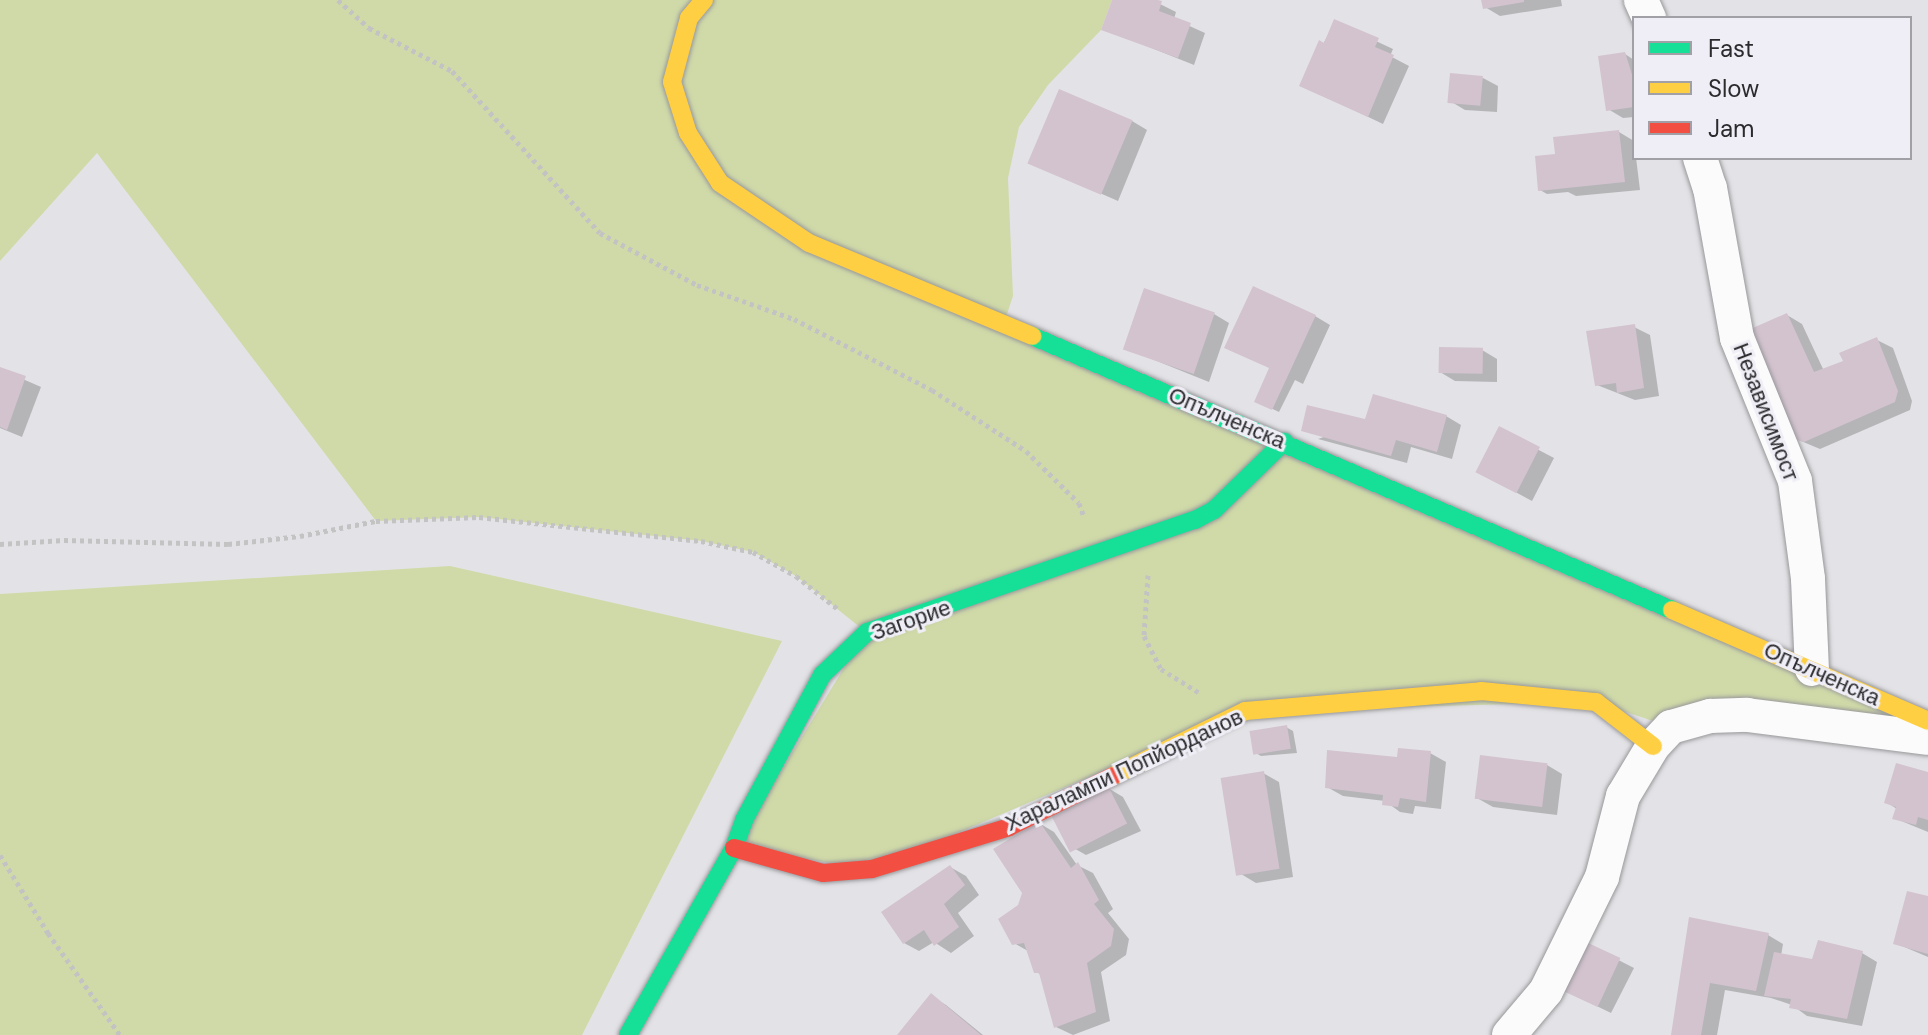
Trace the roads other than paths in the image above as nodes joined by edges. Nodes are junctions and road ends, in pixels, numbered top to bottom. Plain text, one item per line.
1 (704, 0) edge
2 (1701, 160) edge
3 (1284, 442) junction
4 (1812, 669) junction
5 (1928, 721) edge
6 (1928, 738) edge
7 (1653, 746) junction
8 (734, 848) junction
9 (628, 1035) edge
10 (1509, 1035) edge

1 - 3 street, Опълченска
2 - 4 street, Независимост
3 - 4 street, Опълченска
3 - 8 street, Загорие
4 - 5 street, Опълченска
6 - 7 street
7 - 8 street, Харалампи Попйорданов
7 - 10 street
8 - 9 street, Загорие

